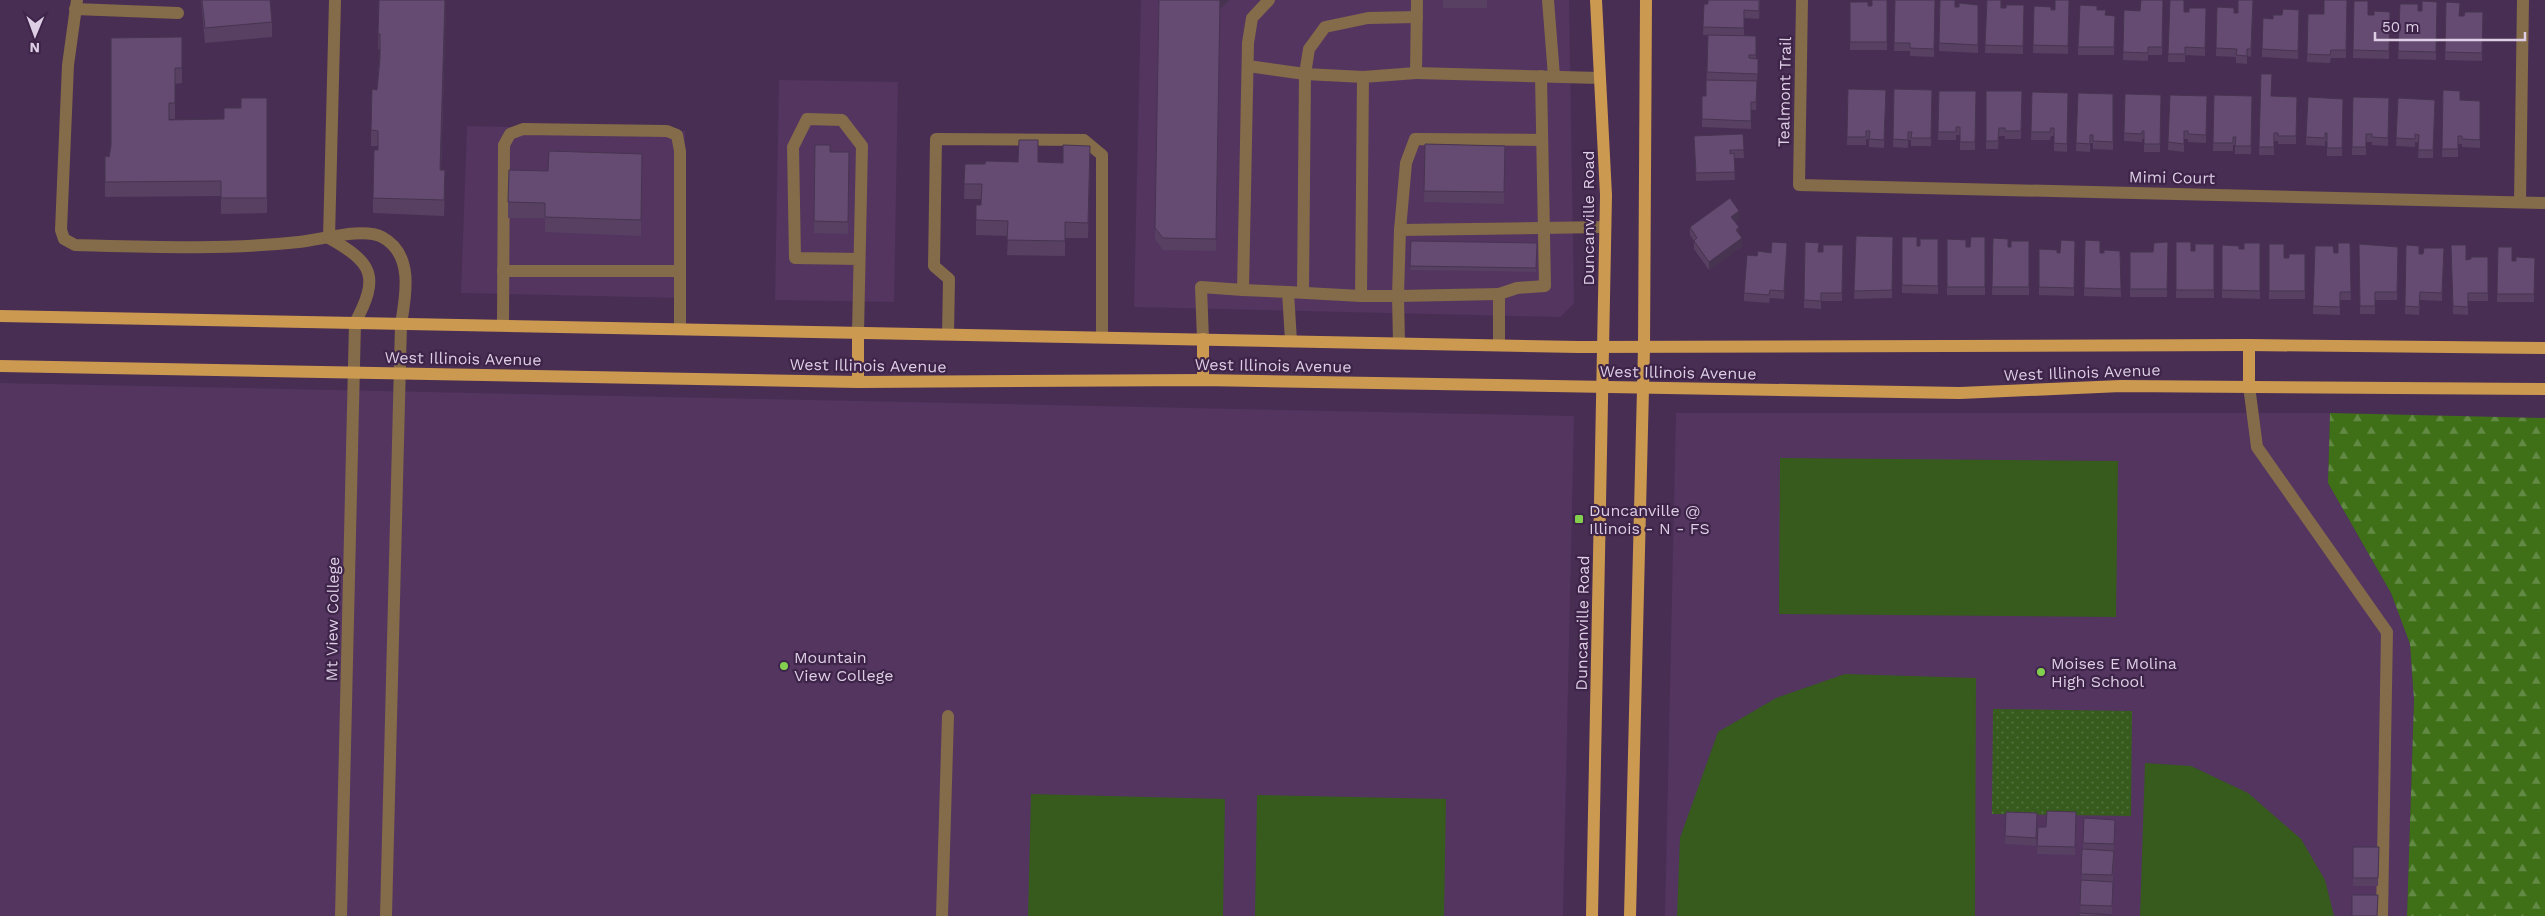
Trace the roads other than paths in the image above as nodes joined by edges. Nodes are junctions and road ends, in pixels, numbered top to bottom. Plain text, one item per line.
1 (335, 0) edge
2 (1269, 0) edge
3 (1417, 0) edge
4 (1548, 0) edge
5 (1596, 0) edge
6 (1646, 0) edge
7 (1802, 0) edge
8 (2523, 0) edge
9 (76, 4) edge
10 (178, 13) dead end
11 (1417, 17) junction
12 (1248, 66) junction
13 (1416, 73) junction
14 (1305, 74) junction
15 (1547, 76) junction
16 (1364, 77) junction
17 (1600, 78) junction
18 (1542, 140) junction
19 (1799, 185) joint
20 (2520, 202) junction
21 (2545, 202) edge
22 (1605, 227) junction
23 (1544, 229) junction
24 (1400, 230) junction
25 (329, 238) junction
26 (860, 259) junction
27 (503, 271) junction
28 (680, 271) junction
29 (1243, 290) junction
30 (1288, 292) junction
31 (1303, 292) junction
32 (1499, 294) junction
33 (1361, 296) junction
34 (1398, 296) junction
35 (0, 316) edge
36 (355, 322) junction
37 (401, 324) junction
38 (503, 325) junction
39 (680, 329) junction
40 (858, 333) junction
41 (948, 334) junction
42 (1102, 337) junction
43 (1203, 339) junction
44 (1291, 341) junction
45 (1399, 343) junction
46 (1499, 345) junction
47 (2249, 345) junction
48 (1604, 347) junction
49 (1644, 348) junction
50 (2545, 348) edge
51 (0, 366) edge
52 (354, 372) junction
53 (401, 373) junction
54 (1203, 380) junction
55 (858, 382) junction
56 (1604, 386) junction
57 (2249, 386) junction
58 (1643, 387) junction
59 (2545, 388) edge
60 (948, 716) dead end
61 (341, 916) edge
62 (386, 916) edge
63 (942, 916) edge
64 (1592, 916) edge
65 (1630, 916) edge
66 (2382, 916) edge

1 - 25 street
2 - 12 street
3 - 11 street
4 - 15 street
5 - 17 main road, Duncanville Road
6 - 49 main road
7 - 19 street, Tealmont Trail
8 - 20 street
9 - 10 street
9 - 25 street
11 - 13 street
11 - 14 street
12 - 14 street
12 - 29 street
13 - 15 street
13 - 16 street
14 - 16 street
14 - 31 street
15 - 17 street
15 - 18 street
16 - 33 street
17 - 22 main road, Duncanville Road
18 - 23 street
18 - 24 street
19 - 20 street, Mimi Court
20 - 21 street, Mimi Court
22 - 23 street
22 - 48 main road, Duncanville Road
23 - 24 street
23 - 32 street
24 - 34 street
25 - 36 street
25 - 37 street
26 - 26 street
26 - 40 street
27 - 28 street
27 - 28 street
27 - 38 street
28 - 39 street
29 - 30 street
29 - 43 street
30 - 31 street
30 - 44 street
31 - 33 street
32 - 34 street
32 - 46 street
33 - 34 street
34 - 45 street
35 - 36 main road, West Illinois Avenue
36 - 37 main road, West Illinois Avenue
36 - 52 street, Mt View College
37 - 38 main road, West Illinois Avenue
37 - 53 street
38 - 39 main road, West Illinois Avenue
39 - 40 main road, West Illinois Avenue
40 - 41 main road, West Illinois Avenue
40 - 55 main road
41 - 42 main road, West Illinois Avenue
41 - 42 street
42 - 43 main road, West Illinois Avenue
43 - 44 main road, West Illinois Avenue
43 - 54 main road
44 - 45 main road, West Illinois Avenue
45 - 46 main road, West Illinois Avenue
46 - 48 main road, West Illinois Avenue
47 - 49 main road, West Illinois Avenue
47 - 50 main road, West Illinois Avenue
47 - 57 main road
48 - 49 main road, West Illinois Avenue
48 - 56 main road, Duncanville Road
49 - 58 main road
51 - 52 main road, West Illinois Avenue
52 - 53 main road, West Illinois Avenue
52 - 61 street, Mt View College
53 - 55 main road, West Illinois Avenue
53 - 62 street
54 - 55 main road, West Illinois Avenue
54 - 56 main road, West Illinois Avenue
56 - 58 main road, West Illinois Avenue
56 - 64 main road, Duncanville Road
57 - 58 main road, West Illinois Avenue
57 - 59 main road, West Illinois Avenue
57 - 66 street
58 - 65 main road
60 - 63 street

